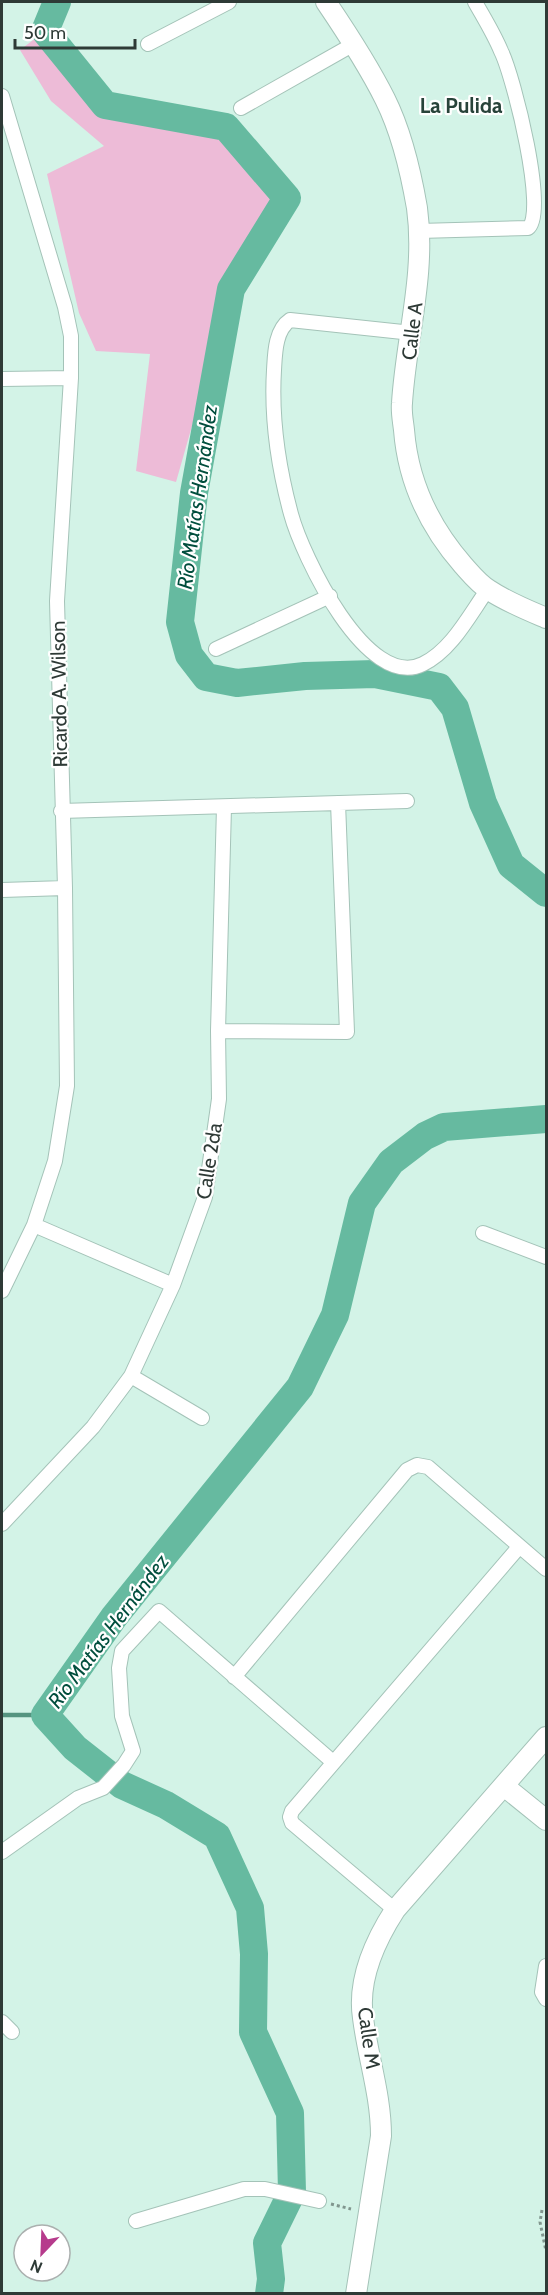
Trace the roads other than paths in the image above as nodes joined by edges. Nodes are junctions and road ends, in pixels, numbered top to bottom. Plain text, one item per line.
1 (229, 2) edge
2 (326, 2) edge
3 (475, 2) edge
4 (148, 44) dead end
5 (354, 44) junction
6 (2, 96) edge
7 (241, 108) dead end
8 (419, 231) junction
9 (412, 333) junction
10 (71, 378) junction
11 (2, 379) edge
12 (488, 589) junction
13 (330, 596) junction
14 (546, 618) edge
15 (216, 649) dead end
16 (407, 801) dead end
17 (338, 803) junction
18 (224, 807) junction
19 (62, 811) junction
20 (65, 888) junction
21 (2, 890) edge
22 (218, 1031) junction
23 (34, 1225) junction
24 (483, 1233) dead end
25 (546, 1257) edge
26 (173, 1286) junction
27 (2, 1291) edge
28 (131, 1376) junction
29 (202, 1418) dead end
30 (2, 1524) edge
31 (519, 1547) junction
32 (546, 1569) edge
33 (234, 1677) junction
34 (546, 1737) edge
35 (333, 1762) junction
36 (504, 1786) junction
37 (546, 1820) edge
38 (2, 1852) edge
39 (395, 1910) junction
40 (546, 1966) edge
41 (546, 1999) edge
42 (319, 2201) road end
43 (136, 2221) dead end
44 (356, 2294) edge

1 - 4 street
2 - 5 street, Calle A
3 - 8 street
5 - 7 street
5 - 8 street, Calle A
6 - 10 street, Ricardo A. Wilson
8 - 9 street, Calle A
9 - 12 street, Calle A
9 - 13 street
10 - 11 street
10 - 19 street, Ricardo A. Wilson
12 - 13 street
12 - 14 street, Calle A
13 - 15 street
16 - 17 street
17 - 18 street
17 - 22 street
18 - 19 street
18 - 22 street, Calle 2da
19 - 20 street, Ricardo A. Wilson
20 - 21 street
20 - 23 street, Ricardo A. Wilson
22 - 26 street, Calle 2da
23 - 26 street
23 - 27 street, Ricardo A. Wilson
24 - 25 street
26 - 28 street, Calle 2da
28 - 29 street
28 - 30 street, Calle 2da
31 - 32 street
31 - 33 street
31 - 35 street
33 - 35 street
33 - 38 street
34 - 36 street, Calle M
35 - 39 street
36 - 37 street
36 - 39 street, Calle M
39 - 44 street, Calle M
40 - 41 street
42 - 43 street

